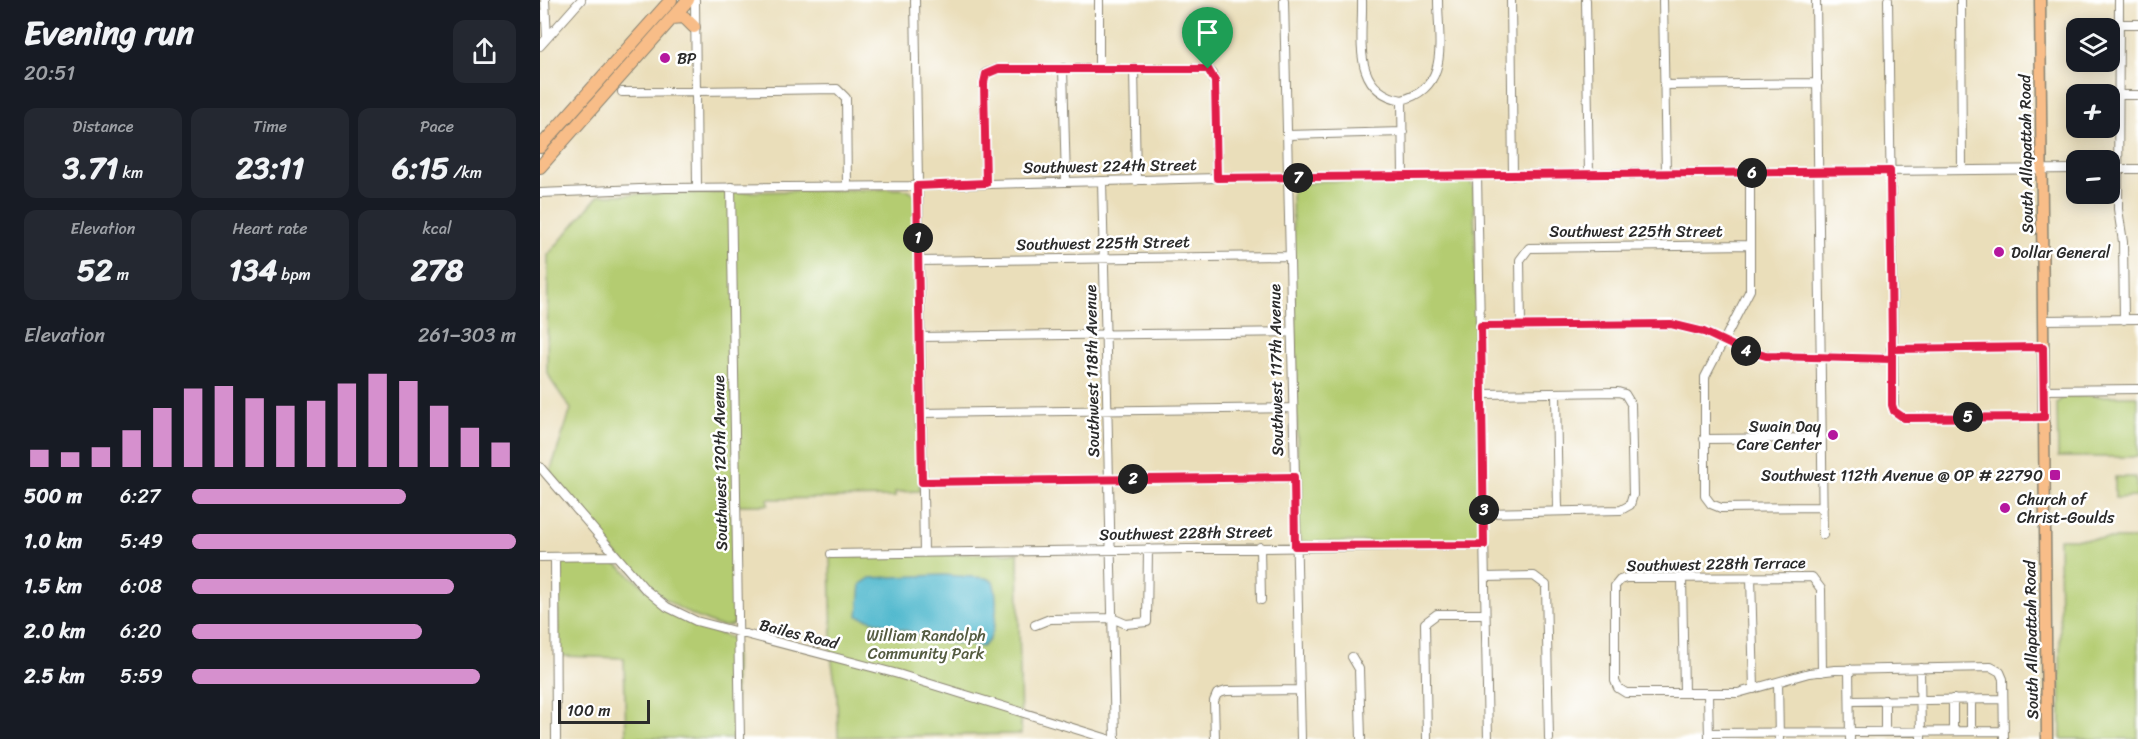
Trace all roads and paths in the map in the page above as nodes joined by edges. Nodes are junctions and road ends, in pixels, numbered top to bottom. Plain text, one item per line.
1 (545, 0) edge
2 (580, 0) edge
3 (671, 0) edge
4 (688, 0) edge
5 (695, 0) edge
6 (915, 0) edge
7 (1099, 0) edge
8 (1284, 0) edge
9 (1362, 0) edge
10 (1438, 0) edge
11 (1511, 0) edge
12 (1586, 0) edge
13 (1663, 0) edge
14 (1816, 0) edge
15 (1888, 0) edge
16 (1961, 0) edge
17 (2040, 0) edge
18 (2119, 0) edge
19 (672, 18) junction
20 (2120, 18) edge
21 (2120, 24) edge
22 (2138, 24) edge
23 (694, 27) junction
24 (547, 38) junction
25 (540, 46) edge
26 (1063, 68) junction
27 (1099, 68) junction
28 (1134, 68) junction
29 (1818, 83) junction
30 (1664, 85) junction
31 (696, 91) junction
32 (622, 92) dead end
33 (2120, 95) edge
34 (2138, 95) edge
35 (1402, 100) junction
36 (574, 109) junction
37 (1403, 132) junction
38 (1287, 135) junction
39 (540, 147) edge
40 (540, 156) edge
41 (540, 167) edge
42 (2042, 169) junction
43 (2066, 169) edge
44 (2120, 169) edge
45 (2138, 169) edge
46 (1962, 170) junction
47 (1890, 171) junction
48 (1819, 172) junction
49 (1750, 173) junction
50 (1665, 174) junction
51 (1589, 175) junction
52 (1403, 176) junction
53 (1477, 176) junction
54 (1513, 176) junction
55 (1217, 178) junction
56 (1288, 178) junction
57 (1102, 181) junction
58 (1136, 181) junction
59 (1066, 182) junction
60 (986, 183) junction
61 (917, 186) junction
62 (697, 187) junction
63 (731, 187) junction
64 (847, 187) junction
65 (540, 193) edge
66 (2116, 204) edge
67 (1750, 245) junction
68 (1288, 256) junction
69 (1104, 258) junction
70 (919, 261) junction
71 (2043, 320) junction
72 (2124, 320) junction
73 (2138, 320) edge
74 (1481, 326) junction
75 (1521, 326) junction
76 (1291, 332) junction
77 (1106, 334) junction
78 (920, 337) junction
79 (1723, 341) junction
80 (2043, 347) junction
81 (1892, 349) junction
82 (1821, 358) junction
83 (1892, 359) junction
84 (2138, 389) edge
85 (2043, 390) junction
86 (1556, 393) junction
87 (1482, 394) junction
88 (1292, 408) junction
89 (1108, 411) junction
90 (922, 413) junction
91 (2044, 417) junction
92 (1822, 438) junction
93 (1704, 439) junction
94 (540, 467) edge
95 (1294, 477) junction
96 (1110, 480) junction
97 (922, 482) junction
98 (1823, 507) junction
99 (1558, 510) junction
100 (1484, 513) junction
101 (1823, 535) dead end
102 (1484, 545) junction
103 (1295, 546) junction
104 (1260, 547) junction
105 (1110, 549) junction
106 (1148, 549) junction
107 (924, 553) junction
108 (831, 554) dead end
109 (616, 556) junction
110 (540, 557) edge
111 (555, 557) junction
112 (1485, 577) junction
113 (1682, 578) junction
114 (1751, 578) junction
115 (1261, 600) dead end
116 (1485, 614) junction
117 (1112, 618) junction
118 (1035, 625) dead end
119 (738, 634) junction
120 (1352, 657) dead end
121 (1920, 668) junction
122 (1849, 669) junction
123 (1822, 672) junction
124 (1778, 682) junction
125 (1754, 689) junction
126 (1300, 690) junction
127 (1684, 693) junction
128 (1708, 693) junction
129 (1953, 699) junction
130 (1971, 699) junction
131 (2003, 699) junction
132 (1886, 700) junction
133 (1920, 700) junction
134 (1850, 701) junction
135 (1953, 731) junction
136 (1971, 731) junction
137 (1885, 732) junction
138 (1920, 735) edge
139 (2003, 735) edge
140 (1709, 736) edge
141 (1779, 736) edge
142 (1850, 736) edge
143 (556, 739) edge
144 (740, 739) edge
145 (1108, 739) edge
146 (1115, 739) edge
147 (1215, 739) edge
148 (1301, 739) edge
149 (1360, 739) edge
150 (1426, 739) edge
151 (1488, 739) edge
152 (1549, 739) edge
153 (2047, 739) edge

1 - 24 street
2 - 24 street
3 - 36 highway
4 - 19 highway
5 - 23 street
6 - 61 street
7 - 27 street
8 - 38 street, Southwest 117th Avenue
9 - 35 street
10 - 35 street
11 - 54 street
12 - 51 street
13 - 30 street
14 - 29 street
15 - 47 street
16 - 46 street
17 - 42 main road, South Allapattah Road
18 - 20 street
19 - 23 highway
19 - 41 highway
21 - 22 street
23 - 31 street
24 - 25 street
26 - 27 street
26 - 59 street
26 - 60 street
27 - 28 street
28 - 55 street
28 - 58 street
29 - 30 street
29 - 48 street
30 - 50 street
31 - 32 street
31 - 62 street
31 - 64 street
33 - 34 street
35 - 37 street
36 - 39 highway
36 - 40 highway
37 - 38 street
37 - 52 street
38 - 56 street, Southwest 117th Avenue
42 - 43 street, Southwest 224th Street
42 - 46 street, Southwest 224th Street
42 - 71 main road, South Allapattah Road
44 - 45 street
46 - 47 street, Southwest 224th Street
47 - 48 street, Southwest 224th Street
47 - 81 street
48 - 49 street, Southwest 224th Street
48 - 82 street
49 - 50 street, Southwest 224th Street
49 - 67 street
50 - 51 street, Southwest 224th Street
51 - 54 street, Southwest 224th Street
52 - 53 street, Southwest 224th Street
52 - 56 street, Southwest 224th Street
53 - 54 street, Southwest 224th Street
53 - 74 street
55 - 56 street, Southwest 224th Street
55 - 58 street, Southwest 224th Street
56 - 68 street, Southwest 117th Avenue
57 - 58 street, Southwest 224th Street
57 - 59 street, Southwest 224th Street
57 - 69 street, Southwest 118th Avenue
59 - 60 street, Southwest 224th Street
60 - 61 street, Southwest 224th Street
61 - 64 street, Southwest 224th Street
61 - 70 street
62 - 63 street, Southwest 224th Street
62 - 65 street, Southwest 224th Street
63 - 64 street, Southwest 224th Street
63 - 119 street, Southwest 120th Avenue
66 - 72 street
67 - 75 street, Southwest 225th Street
67 - 79 street
68 - 69 street, Southwest 225th Street
68 - 76 street, Southwest 117th Avenue
69 - 70 street, Southwest 225th Street
69 - 77 street, Southwest 118th Avenue
70 - 78 street
71 - 72 street
71 - 80 main road, South Allapattah Road
72 - 73 street
74 - 75 street
74 - 87 street
75 - 79 street
76 - 77 street
76 - 88 street, Southwest 117th Avenue
77 - 78 street
77 - 89 street, Southwest 118th Avenue
78 - 90 street
79 - 82 street
79 - 93 street
80 - 81 street
80 - 85 main road, South Allapattah Road
81 - 83 street
82 - 83 street
82 - 92 street
83 - 91 street
84 - 85 street
85 - 91 main road, South Allapattah Road
86 - 87 street
86 - 99 street
86 - 99 street
87 - 100 street
88 - 89 street
88 - 95 street, Southwest 117th Avenue
89 - 90 street
89 - 96 street, Southwest 118th Avenue
90 - 97 street
91 - 153 main road, South Allapattah Road
92 - 93 street
92 - 98 street
93 - 98 street
94 - 109 street, Bailes Road
95 - 96 street
95 - 103 street, Southwest 117th Avenue
96 - 97 street
96 - 105 street, Southwest 118th Avenue
97 - 107 street
98 - 101 street
99 - 100 street
100 - 102 street
102 - 103 street, Southwest 228th Street
102 - 112 street
103 - 104 street, Southwest 228th Street
103 - 126 street, Southwest 117th Avenue
104 - 106 street, Southwest 228th Street
104 - 115 street
105 - 106 street, Southwest 228th Street
105 - 107 street, Southwest 228th Street
105 - 117 street, Southwest 118th Avenue
106 - 117 street
107 - 108 street, Southwest 228th Street
109 - 111 street
109 - 119 street, Bailes Road
110 - 111 street
111 - 143 street
112 - 116 street
112 - 152 street
113 - 114 street, Southwest 228th Terrace
113 - 127 street
113 - 127 street, Southwest 228th Terrace
114 - 123 street, Southwest 228th Terrace
114 - 125 street
116 - 150 street
116 - 151 street
117 - 118 street
117 - 146 street, Southwest 118th Avenue
119 - 144 street, Southwest 120th Avenue
119 - 145 street, Bailes Road
120 - 149 street
121 - 122 street
121 - 131 street
121 - 133 street
122 - 123 street
122 - 134 street
123 - 124 street
124 - 125 street
124 - 141 street
125 - 128 street
126 - 147 street
126 - 148 street, Southwest 117th Avenue
127 - 128 street
128 - 140 street
129 - 130 street
129 - 133 street
129 - 135 street
130 - 131 street
130 - 136 street
131 - 139 street
132 - 133 street
132 - 134 street
132 - 137 street
133 - 138 street
134 - 142 street
135 - 136 street
135 - 138 street
136 - 139 street
137 - 138 street
137 - 142 street
140 - 141 street
141 - 142 street

